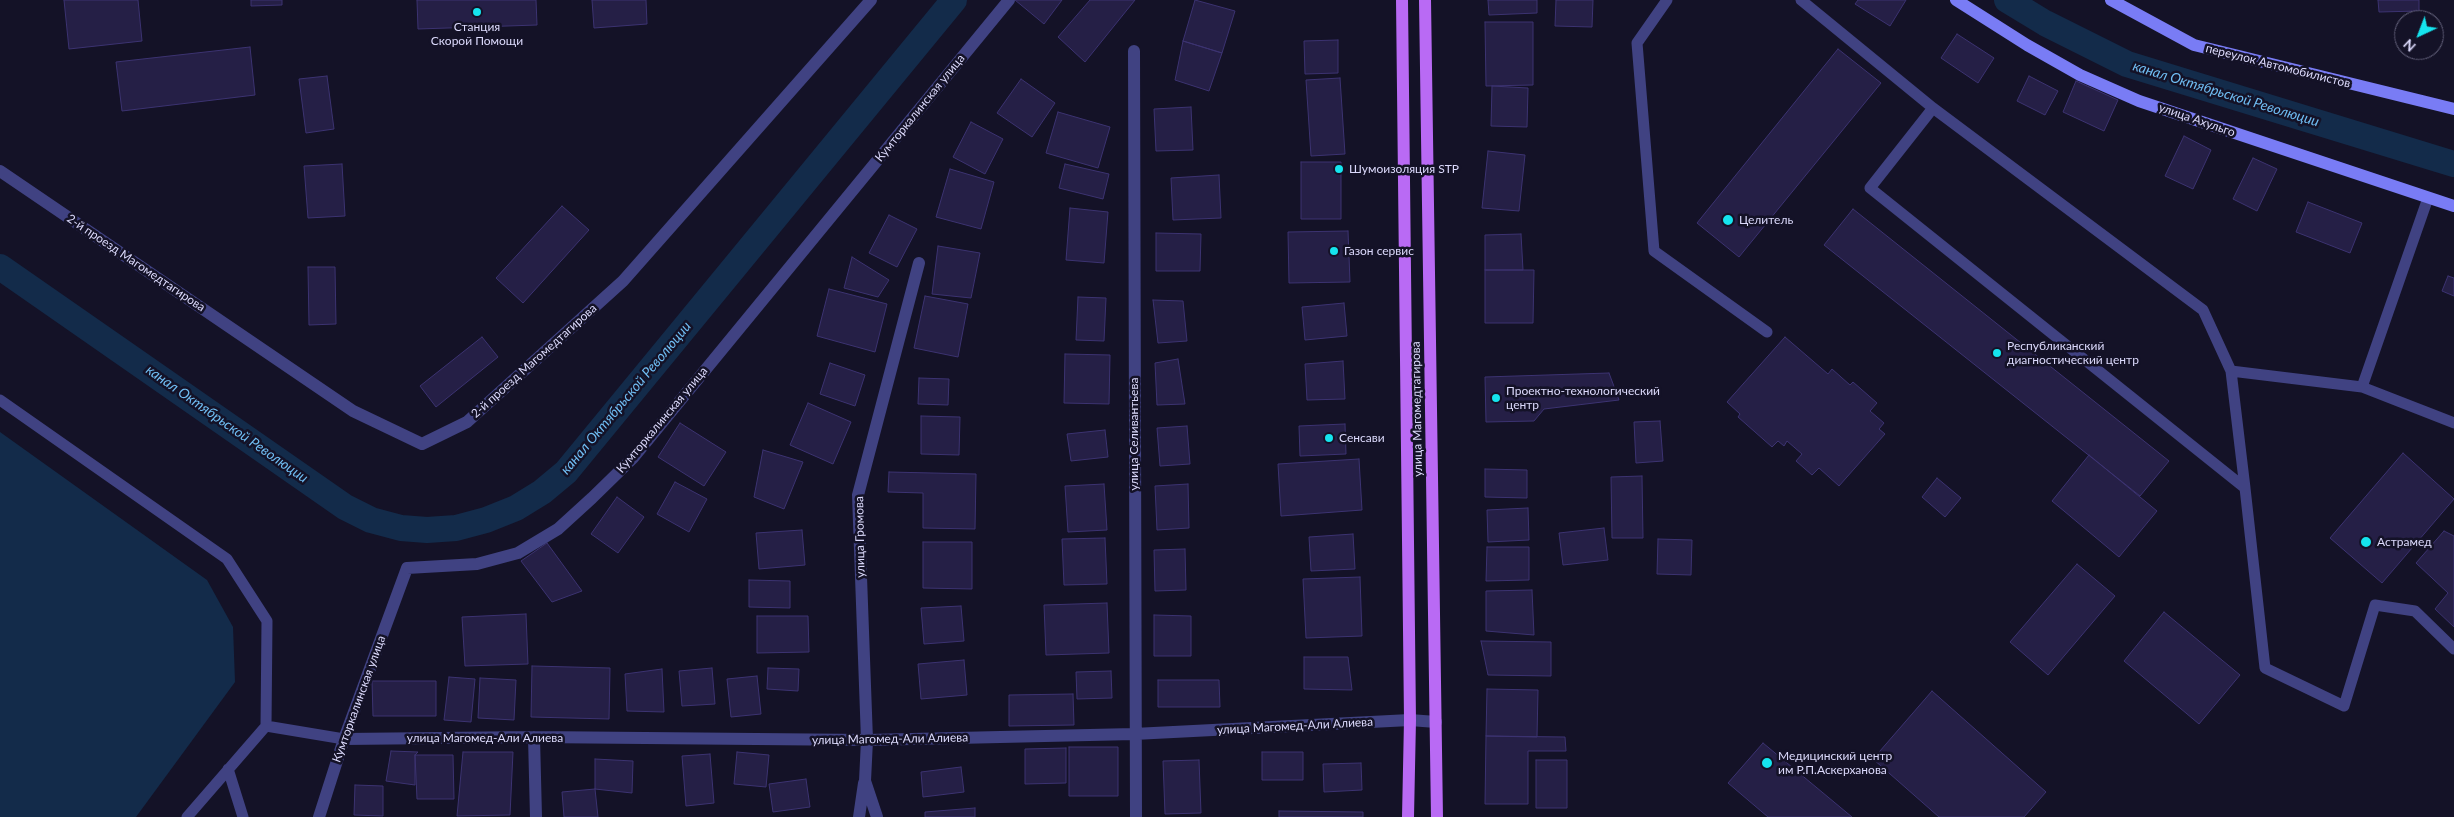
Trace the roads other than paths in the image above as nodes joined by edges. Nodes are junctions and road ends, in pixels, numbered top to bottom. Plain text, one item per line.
1 (871, 0) edge
2 (1009, 0) edge
3 (1402, 0) edge
4 (1426, 0) edge
5 (1667, 0) edge
6 (1801, 0) edge
7 (1956, 0) edge
8 (2111, 0) edge
9 (1134, 51) dead end
10 (1933, 108) junction
11 (2454, 109) edge
12 (0, 171) edge
13 (2428, 198) junction
14 (2454, 206) edge
15 (919, 263) dead end
16 (1767, 332) dead end
17 (2231, 371) junction
18 (2362, 387) junction
19 (0, 400) edge
20 (2454, 423) edge
21 (2245, 488) junction
22 (2454, 649) edge
23 (1410, 720) junction
24 (1436, 722) junction
25 (266, 726) junction
26 (1134, 734) junction
27 (534, 737) junction
28 (344, 738) junction
29 (867, 740) junction
30 (228, 770) junction
31 (865, 781) junction
32 (186, 817) edge
33 (243, 817) edge
34 (319, 817) edge
35 (536, 817) edge
36 (860, 817) edge
37 (877, 817) edge
38 (1136, 817) edge
39 (1408, 817) edge
40 (1436, 817) edge

1 - 12 street, 2-й проезд Магомедтагирова
2 - 28 street, Кумторкалинская улица
3 - 23 main road, улица Магомедтагирова
4 - 24 main road, улица Магомедтагирова
5 - 16 lane
6 - 10 lane
7 - 13 main road, улица Ахульго
8 - 11 main road, переулок Автомобилистов
9 - 26 street, улица Селивантьева
10 - 17 lane
10 - 21 lane
13 - 14 main road, улица Ахульго
13 - 18 lane
15 - 29 street, улица Громова
17 - 18 lane
17 - 21 lane
18 - 20 lane
19 - 25 lane
21 - 22 lane
23 - 24 street, улица Магомед-Али Алиева
23 - 26 street, улица Магомед-Али Алиева
23 - 39 main road, улица Магомедтагирова
24 - 40 main road, улица Магомедтагирова
25 - 28 lane
25 - 30 lane
26 - 29 street, улица Магомед-Али Алиева
26 - 38 street, улица Селивантьева
27 - 28 street, улица Магомед-Али Алиева
27 - 29 street, улица Магомед-Али Алиева
27 - 35 street
28 - 34 street, Кумторкалинская улица
29 - 31 street, улица Громова
30 - 32 lane
30 - 33 lane
31 - 36 street
31 - 37 street, улица Громова

